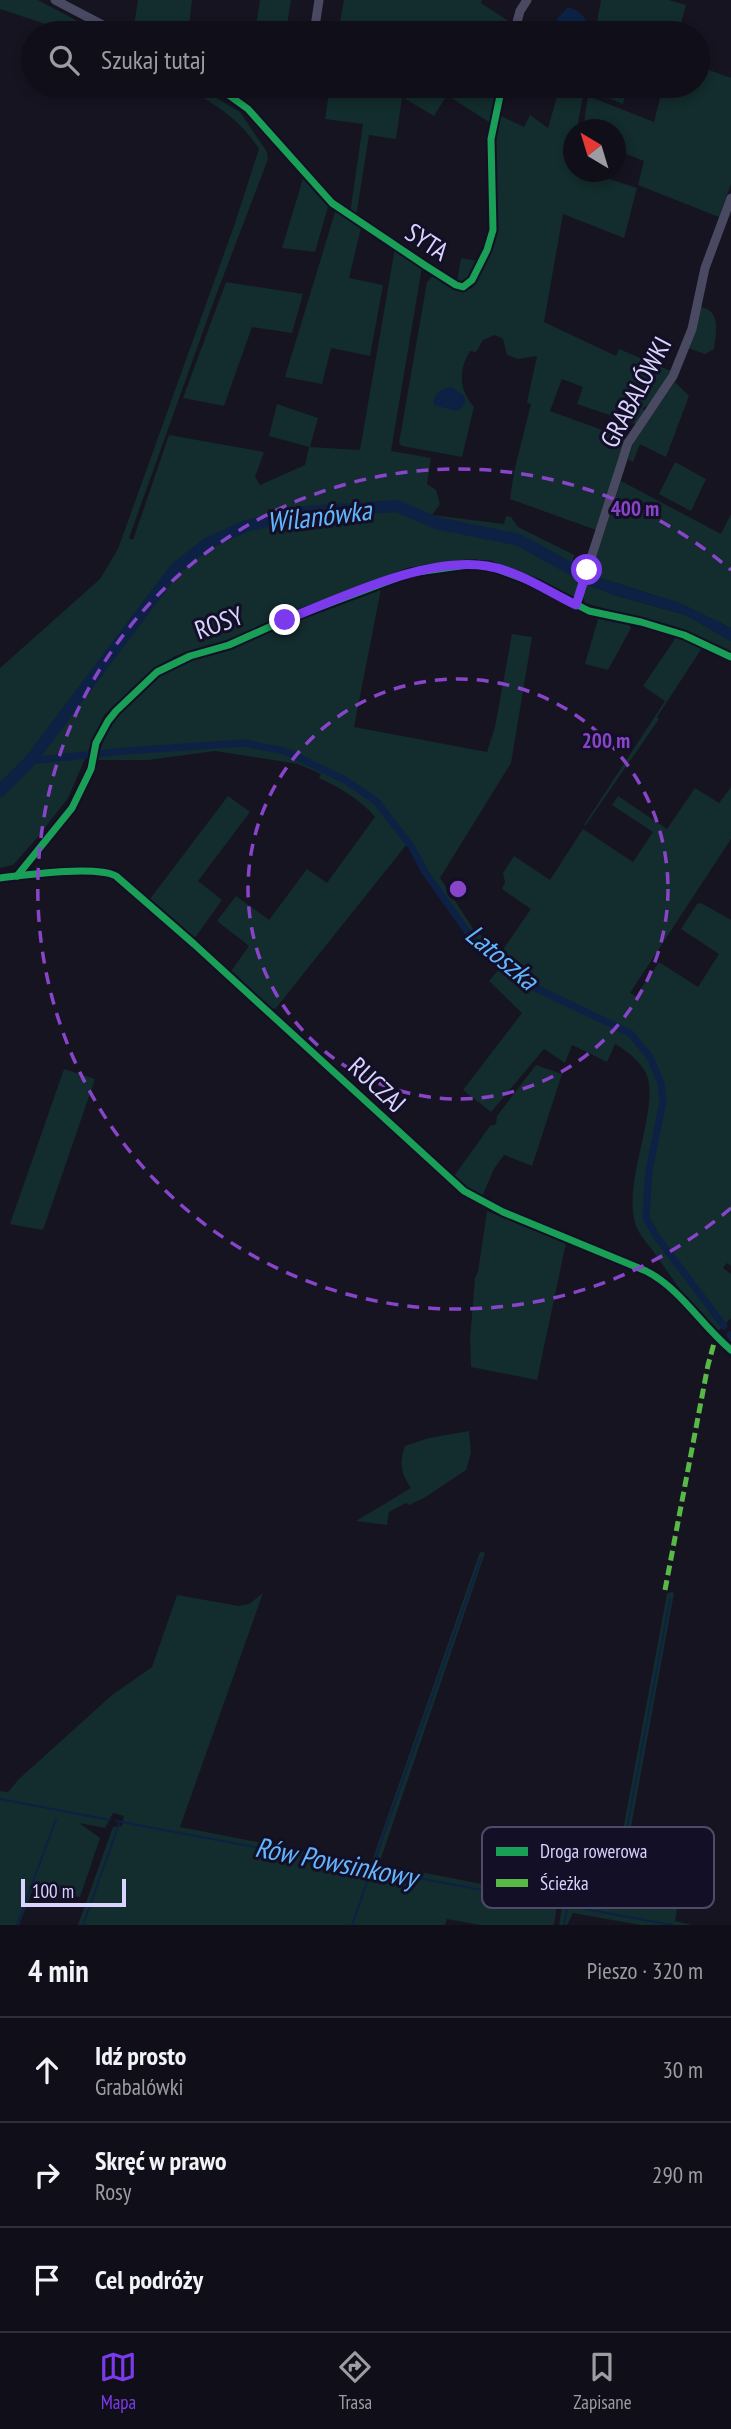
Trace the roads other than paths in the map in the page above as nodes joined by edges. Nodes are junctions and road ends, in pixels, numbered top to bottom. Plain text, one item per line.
1 (55, 0) edge
2 (319, 0) edge
3 (527, 0) edge
4 (95, 21) edge
5 (316, 21) edge
6 (517, 21) edge
7 (233, 98) edge
8 (500, 98) edge
9 (731, 198) edge
10 (576, 605) junction
11 (731, 657) edge
12 (17, 876) junction
13 (0, 878) edge
14 (731, 1350) edge

1 - 4 street
2 - 5 street
3 - 6 street
7 - 8 street, SYTA
9 - 10 street, GRABALÓWKI
10 - 11 street, ROSY
10 - 12 street, ROSY
12 - 13 street, RUCZAJ
12 - 14 street, RUCZAJ

